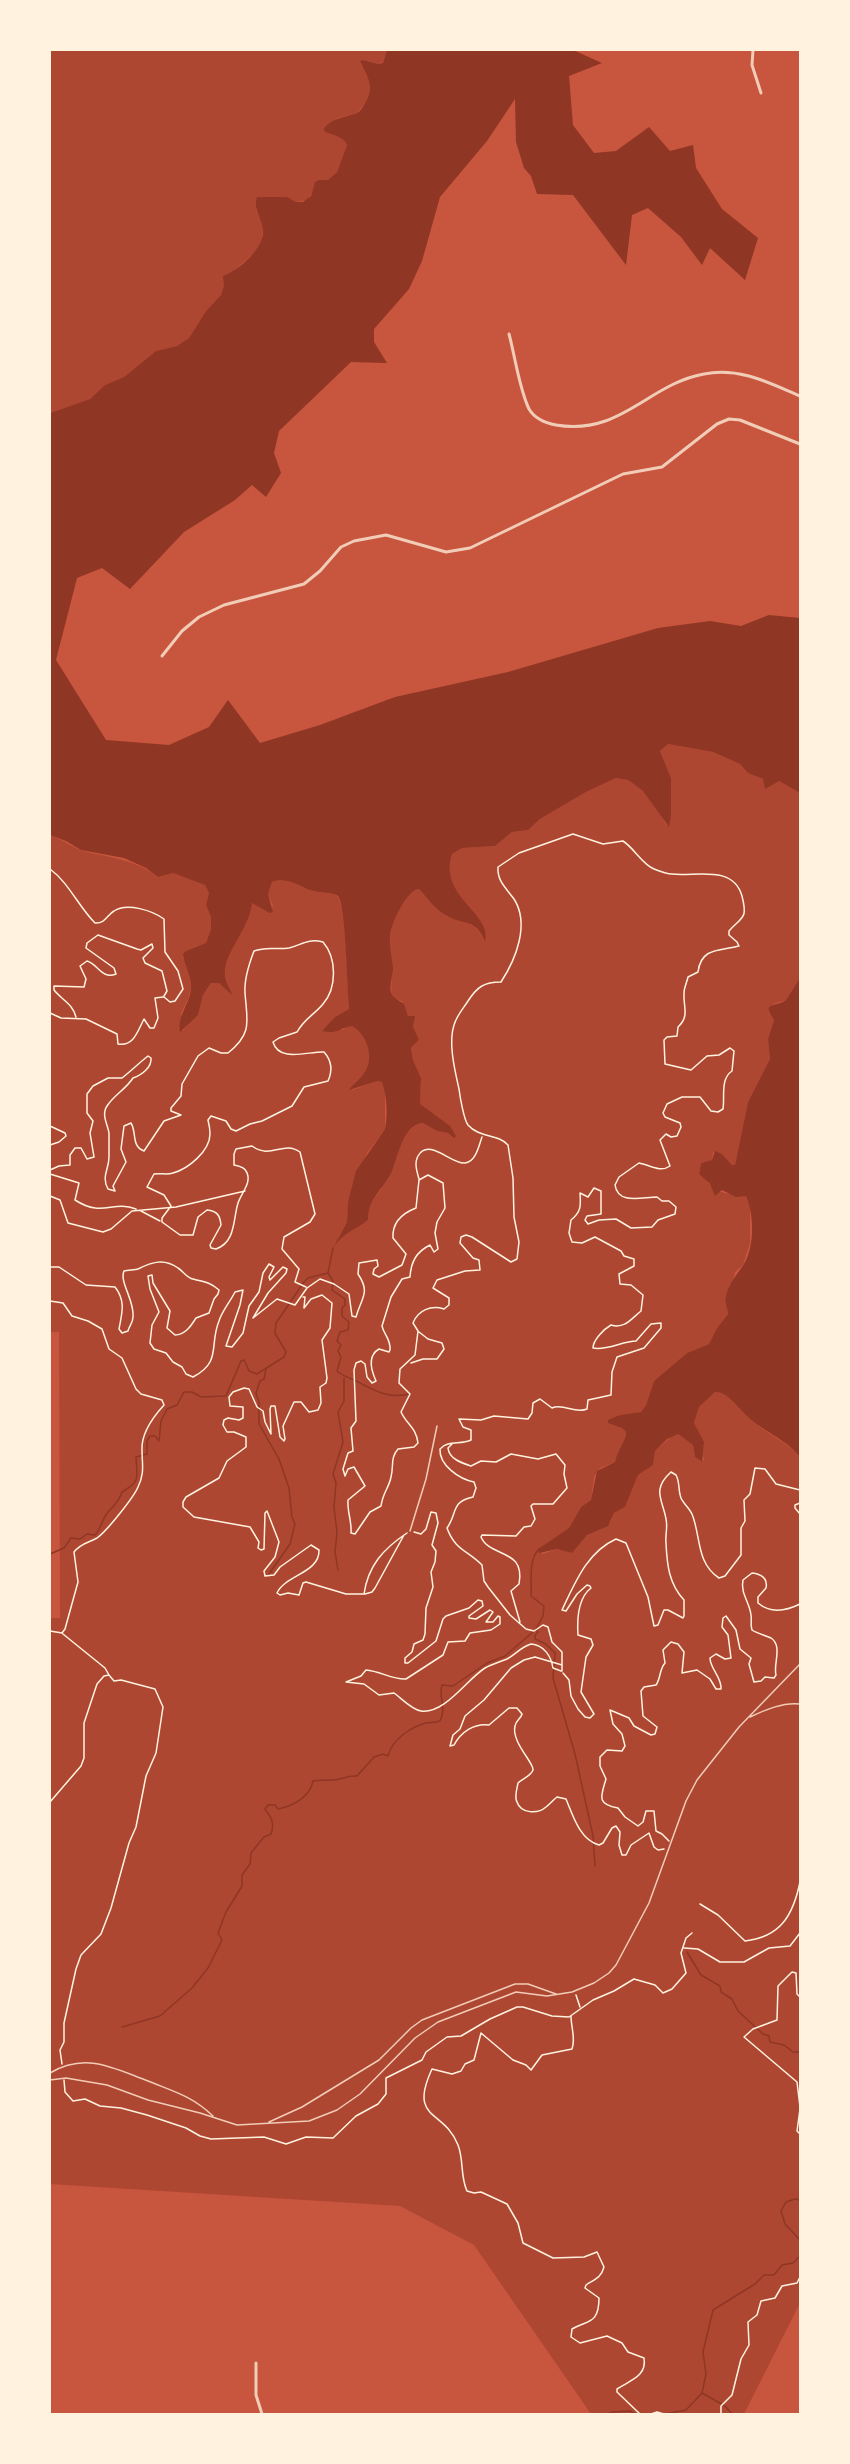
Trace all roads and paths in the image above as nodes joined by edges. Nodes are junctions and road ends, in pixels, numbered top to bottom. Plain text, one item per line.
1 (753, 50) edge
2 (762, 93) dead end
3 (509, 334) dead end
4 (801, 396) edge
5 (801, 444) edge
6 (162, 656) dead end
7 (50, 869) edge
8 (164, 996) junction
9 (50, 1013) edge
10 (76, 1017) junction
11 (50, 1126) edge
12 (482, 1135) junction
13 (50, 1144) edge
14 (50, 1170) edge
15 (50, 1174) edge
16 (419, 1180) junction
17 (245, 1191) junction
18 (50, 1196) edge
19 (170, 1208) junction
20 (139, 1210) junction
21 (162, 1222) junction
22 (50, 1267) edge
23 (306, 1287) junction
24 (302, 1297) junction
25 (50, 1301) edge
26 (295, 1305) junction
27 (303, 1307) junction
28 (418, 1331) junction
29 (410, 1363) junction
30 (437, 1426) dead end
31 (452, 1443) junction
32 (801, 1490) edge
33 (801, 1503) edge
34 (801, 1514) edge
35 (410, 1531) junction
36 (405, 1534) junction
37 (364, 1594) junction
38 (801, 1604) edge
39 (520, 1623) junction
40 (50, 1631) edge
41 (62, 1633) junction
42 (801, 1664) edge
43 (562, 1665) junction
44 (562, 1671) junction
45 (109, 1675) junction
46 (801, 1704) edge
47 (749, 1718) junction
48 (50, 1802) edge
49 (669, 1842) dead end
50 (668, 1848) dead end
51 (801, 1882) edge
52 (700, 1904) dead end
53 (693, 1933) dead end
54 (801, 1933) edge
55 (683, 1948) junction
56 (575, 1991) junction
57 (557, 1995) junction
58 (801, 1996) edge
59 (581, 2008) junction
60 (571, 2016) junction
61 (62, 2066) junction
62 (50, 2073) edge
63 (64, 2079) junction
64 (50, 2080) edge
65 (801, 2108) edge
66 (214, 2117) junction
67 (265, 2124) junction
68 (801, 2134) edge
69 (801, 2277) edge
70 (256, 2362) dead end
71 (262, 2415) edge
72 (640, 2415) edge
73 (651, 2415) edge
74 (664, 2415) edge
75 (704, 2415) edge
76 (714, 2415) edge
77 (721, 2415) edge

1 - 2 street
3 - 4 street
5 - 6 street
7 - 8 path
8 - 10 path
8 - 10 path
9 - 10 path
11 - 13 path
12 - 16 path
12 - 28 path
12 - 31 path
14 - 19 path
15 - 20 path
16 - 23 path
16 - 29 path
17 - 19 path
17 - 21 path
17 - 23 path
18 - 20 path
19 - 20 path
19 - 21 path
20 - 21 path
22 - 26 path
23 - 24 path
24 - 26 path
24 - 27 path
25 - 41 path
26 - 27 path
27 - 37 path
28 - 29 path
28 - 29 path
30 - 35 lane
31 - 39 path
31 - 39 path
32 - 44 path
33 - 34 path
35 - 36 path
35 - 44 path
36 - 37 path
36 - 37 path
38 - 49 path
39 - 43 path
40 - 41 path
41 - 45 path
42 - 47 lane
43 - 44 path
43 - 50 path
45 - 48 path
45 - 61 path
46 - 47 lane
47 - 56 lane
51 - 52 path
53 - 55 path
54 - 55 path
55 - 59 path
56 - 57 lane
56 - 59 path
57 - 67 lane
57 - 67 lane
58 - 65 path
59 - 60 path
60 - 63 path
60 - 72 path
61 - 62 lane
61 - 66 lane
63 - 64 lane
63 - 66 lane
65 - 68 path
66 - 67 lane
69 - 77 path
70 - 71 street
73 - 74 path
75 - 76 path

